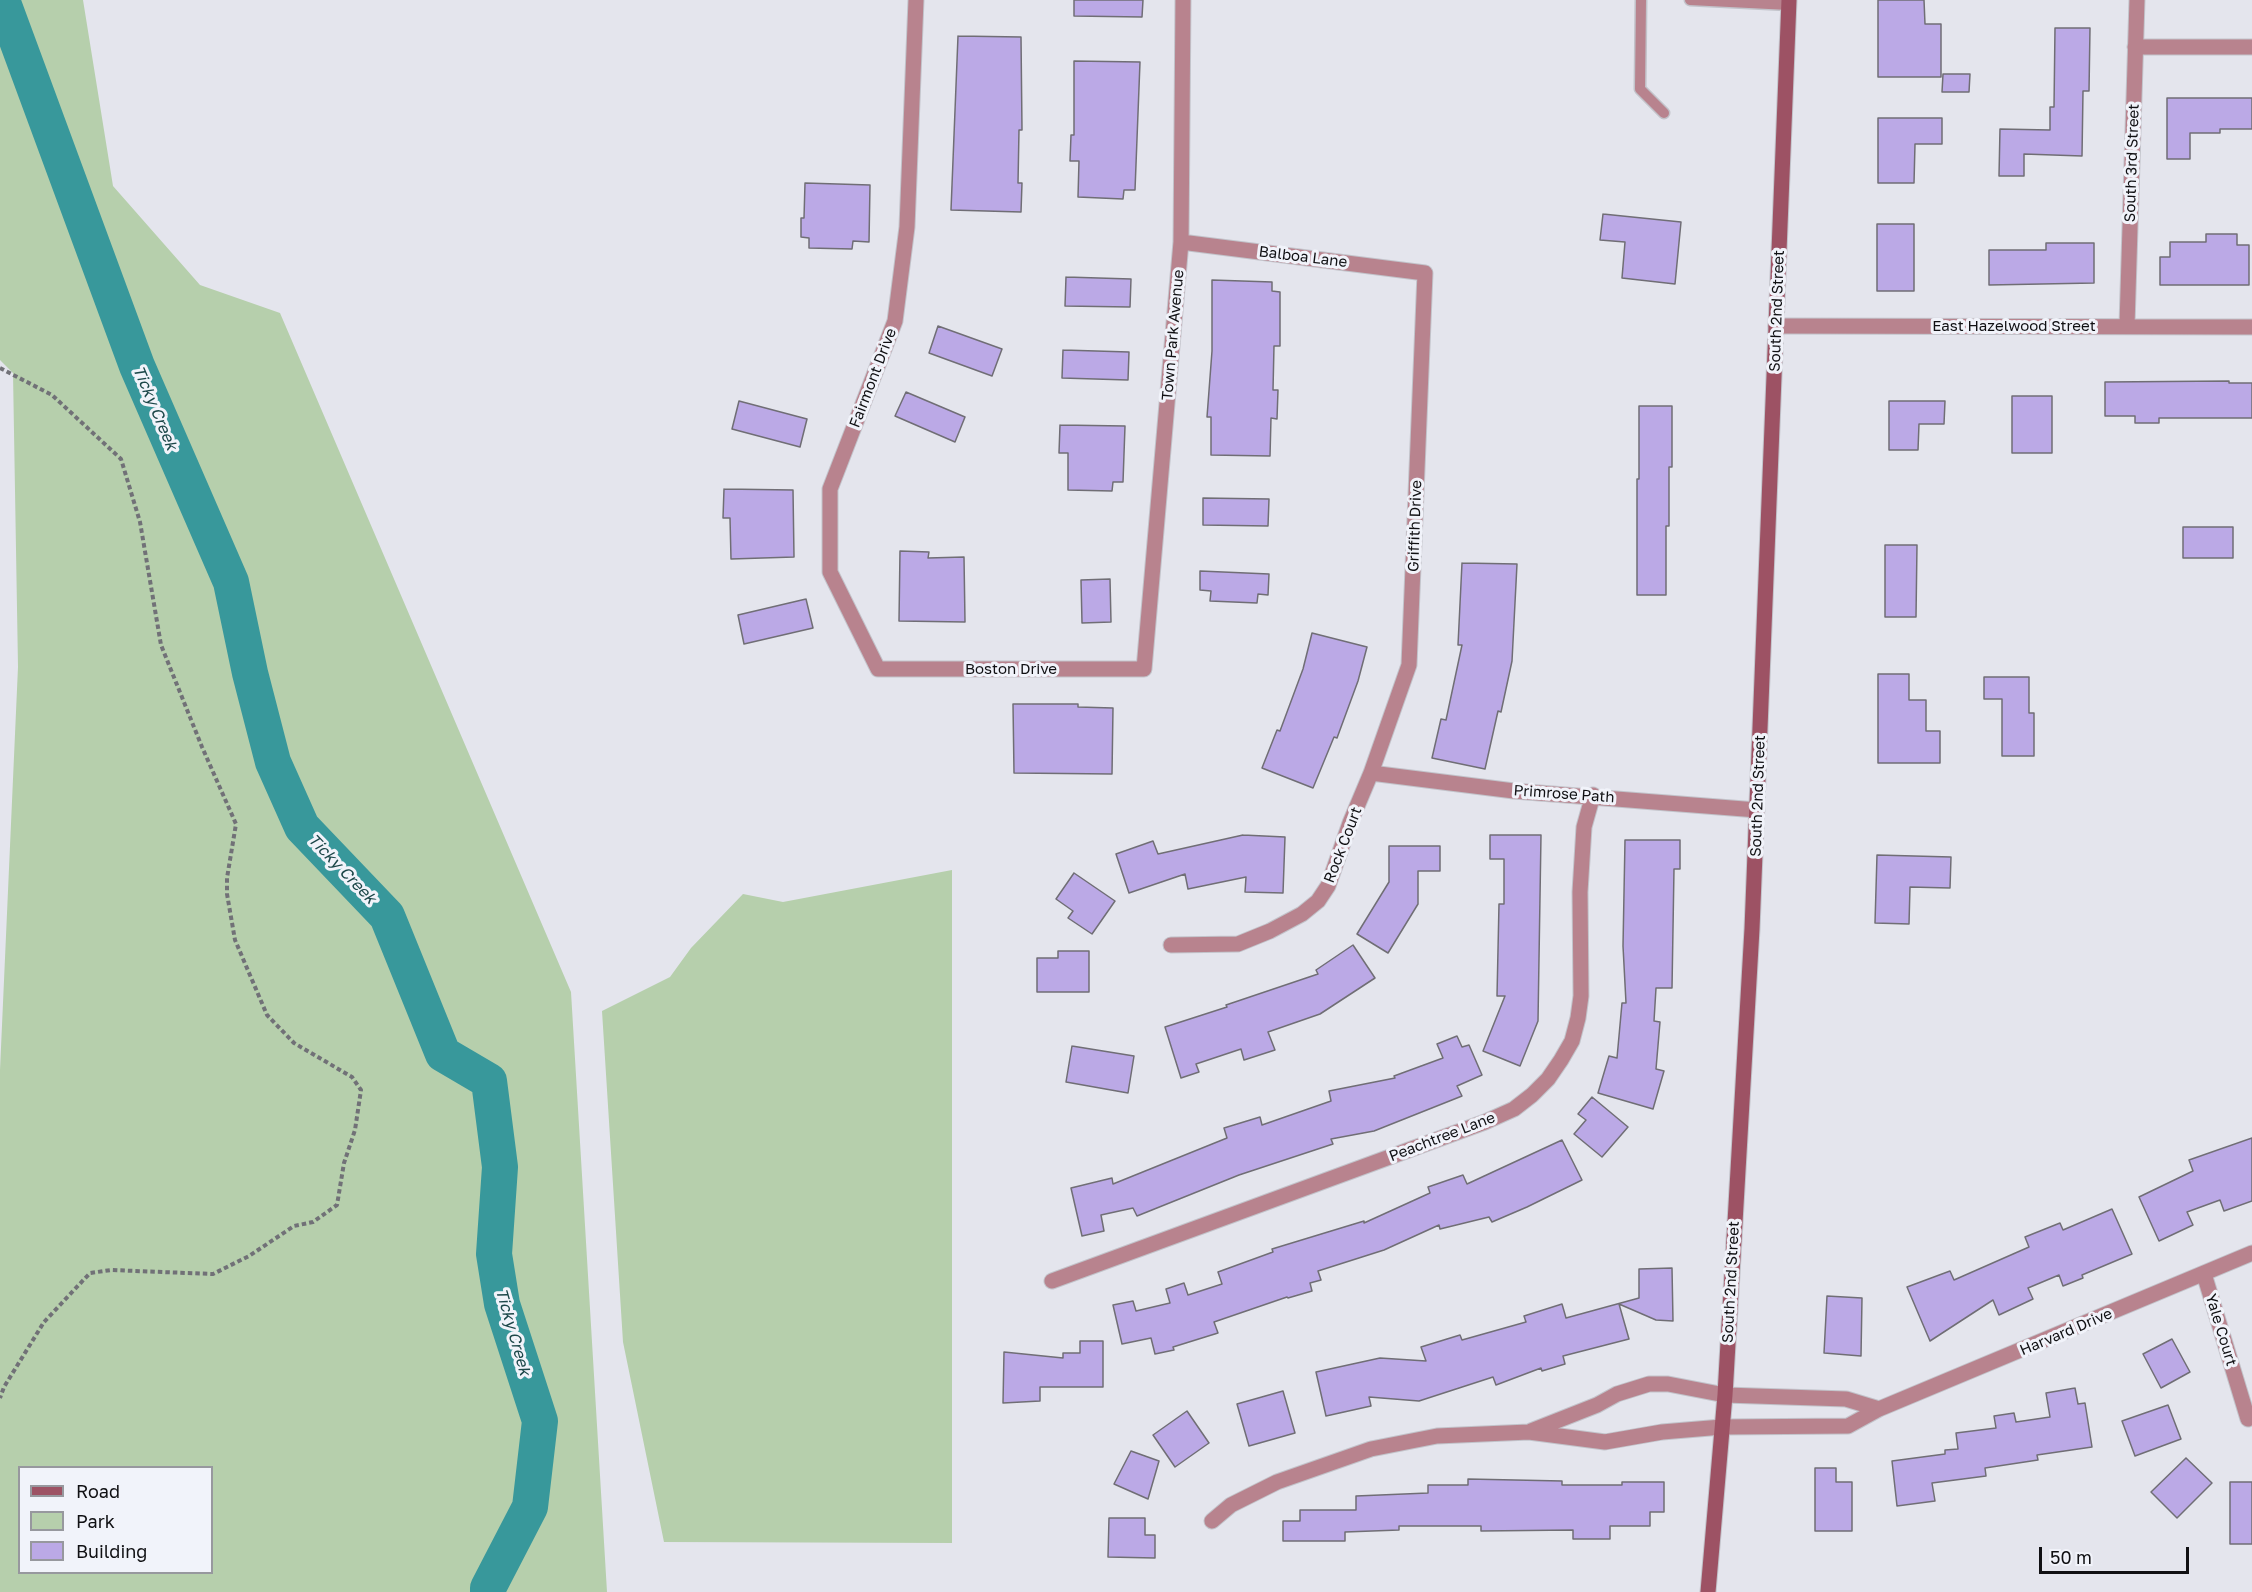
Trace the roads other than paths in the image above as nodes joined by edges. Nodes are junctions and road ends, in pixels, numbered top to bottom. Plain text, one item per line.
1 (916, 0) edge
2 (1183, 0) edge
3 (1641, 0) edge
4 (1690, 0) edge
5 (2137, 0) edge
6 (1789, 3) edge
7 (2135, 47) junction
8 (2252, 47) edge
9 (1664, 113) dead end
10 (1181, 242) junction
11 (1425, 273) joint
12 (1776, 326) junction
13 (2127, 326) junction
14 (2252, 327) edge
15 (878, 669) joint
16 (1144, 669) joint
17 (1371, 773) junction
18 (1593, 795) junction
19 (1757, 810) junction
20 (1171, 945) dead end
21 (2252, 1253) edge
22 (2204, 1274) junction
23 (1052, 1281) dead end
24 (1725, 1395) junction
25 (1879, 1409) junction
26 (2248, 1419) dead end
27 (1722, 1427) junction
28 (1530, 1432) junction
29 (1212, 1521) dead end
30 (1708, 1592) edge

1 - 15 street, Fairmont Drive
2 - 10 street, Town Park Avenue
3 - 9 lane
4 - 6 lane
5 - 7 street, South 3rd Street
6 - 12 main road, South 2nd Street
7 - 8 street
7 - 13 street, South 3rd Street
10 - 11 street, Balboa Lane
10 - 16 street, Town Park Avenue
11 - 17 street, Griffith Drive
12 - 13 street, East Hazelwood Street
12 - 19 main road, South 2nd Street
13 - 14 street, East Hazelwood Street
15 - 16 street, Boston Drive
17 - 18 street, Primrose Path
17 - 20 street, Rock Court
18 - 19 street, Primrose Path
18 - 23 street, Peachtree Lane
19 - 24 main road, South 2nd Street
21 - 22 street, Harvard Drive
22 - 25 street, Harvard Drive
22 - 26 street, Yale Court
24 - 25 street
24 - 27 main road, South 2nd Street
24 - 28 street
25 - 27 street, Harvard Drive
27 - 28 street, Harvard Drive
27 - 30 main road, South 2nd Street
28 - 29 street

